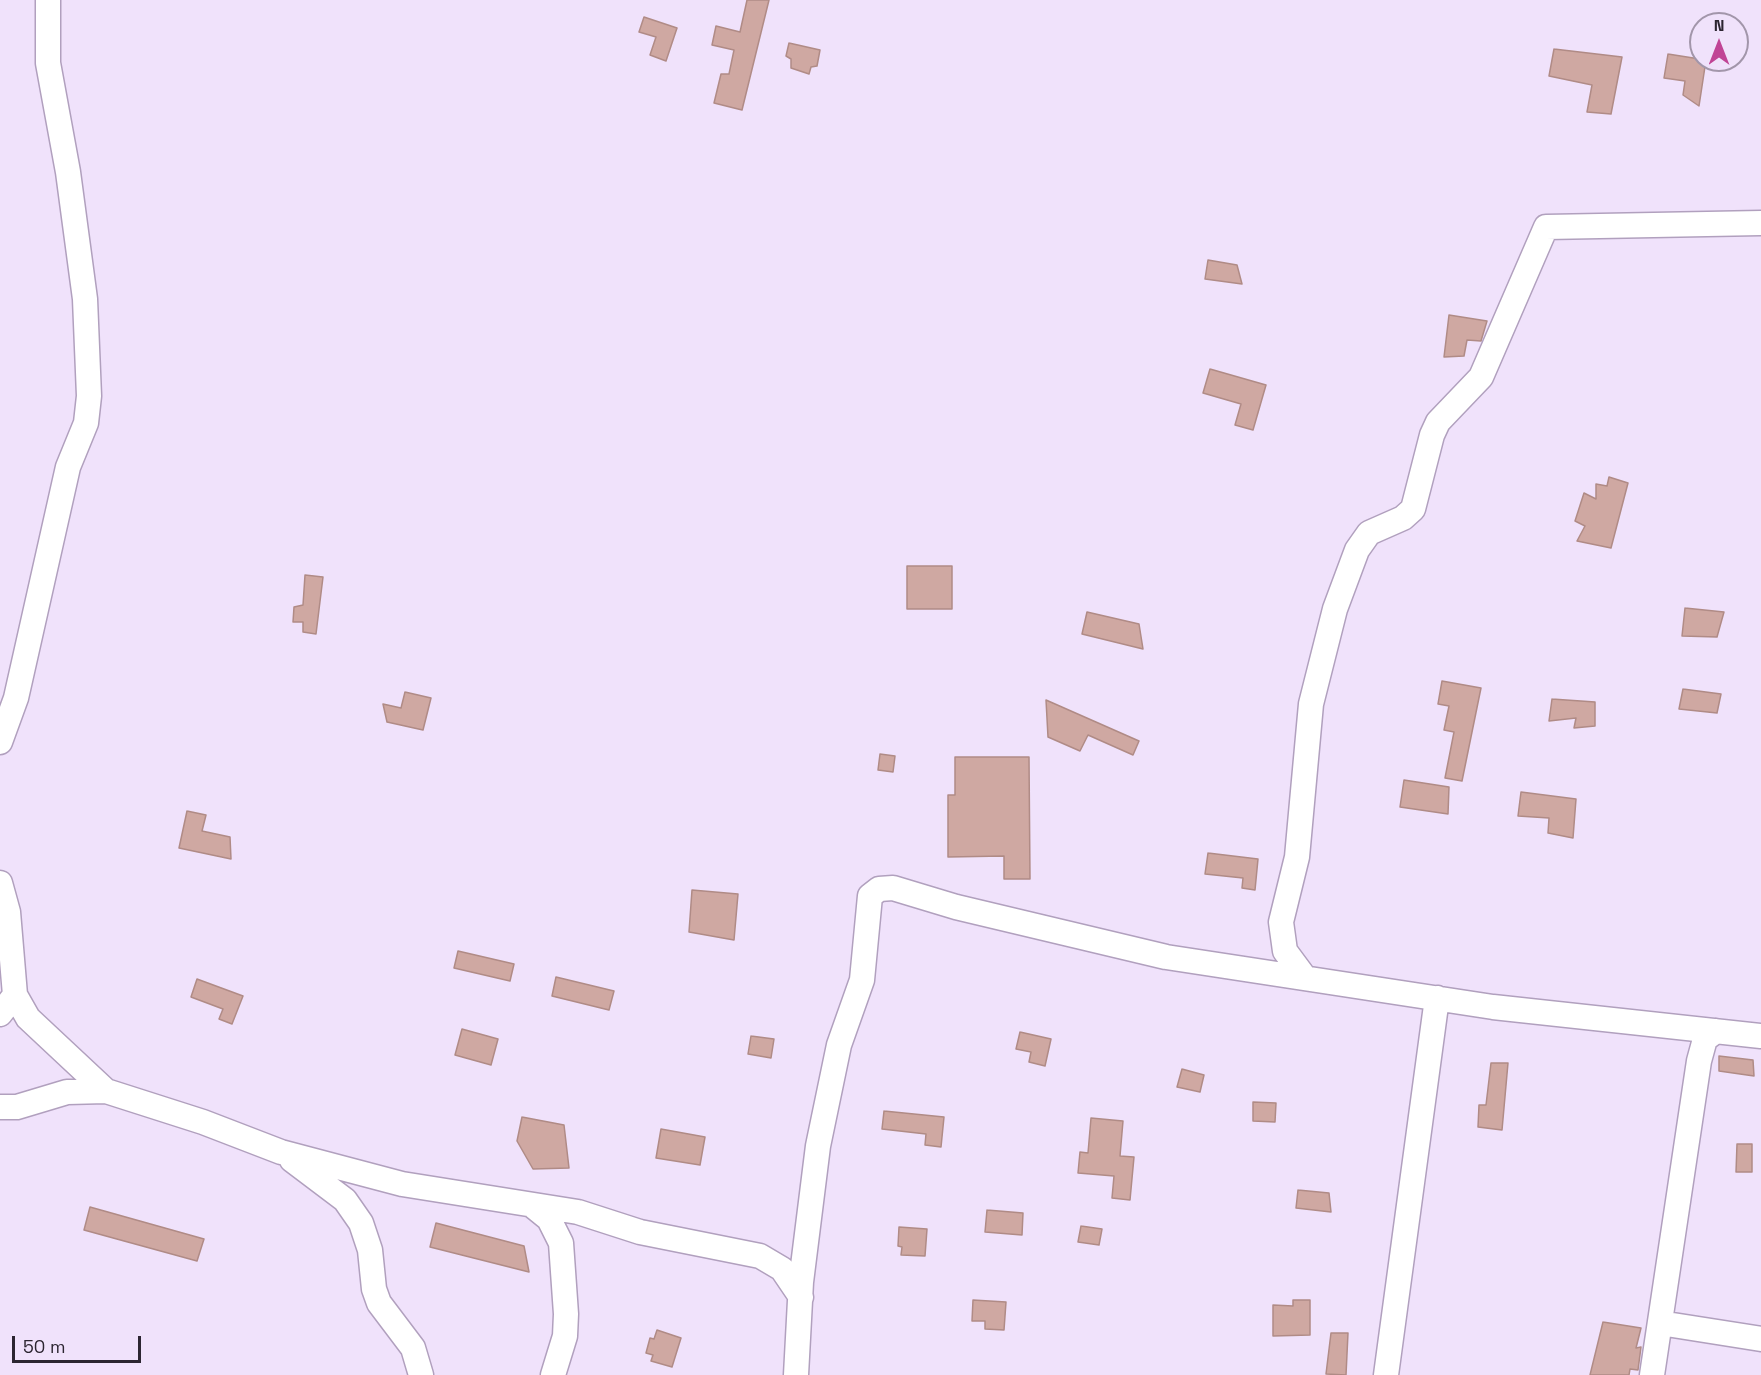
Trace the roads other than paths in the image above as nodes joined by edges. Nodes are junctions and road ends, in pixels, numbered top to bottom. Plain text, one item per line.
1 (48, 0) edge
2 (1761, 223) edge
3 (0, 742) edge
4 (0, 883) edge
5 (1305, 978) junction
6 (15, 996) junction
7 (1437, 998) junction
8 (0, 1014) edge
9 (1716, 1031) junction
10 (1761, 1036) edge
11 (106, 1091) junction
12 (1, 1101) edge
13 (281, 1152) junction
14 (533, 1206) junction
15 (801, 1297) junction
16 (1660, 1323) junction
17 (1761, 1339) edge
18 (421, 1375) edge
19 (553, 1375) edge
20 (796, 1375) edge
21 (1386, 1375) edge
22 (1652, 1375) edge

1 - 3 street
2 - 5 street
4 - 6 street
5 - 7 street
5 - 15 street
6 - 8 street
6 - 11 street
7 - 9 street
7 - 21 street
9 - 10 street
9 - 16 street
11 - 12 street
11 - 13 street
13 - 14 street
13 - 18 street
14 - 15 street
14 - 19 street
15 - 20 street
16 - 17 street
16 - 22 street

